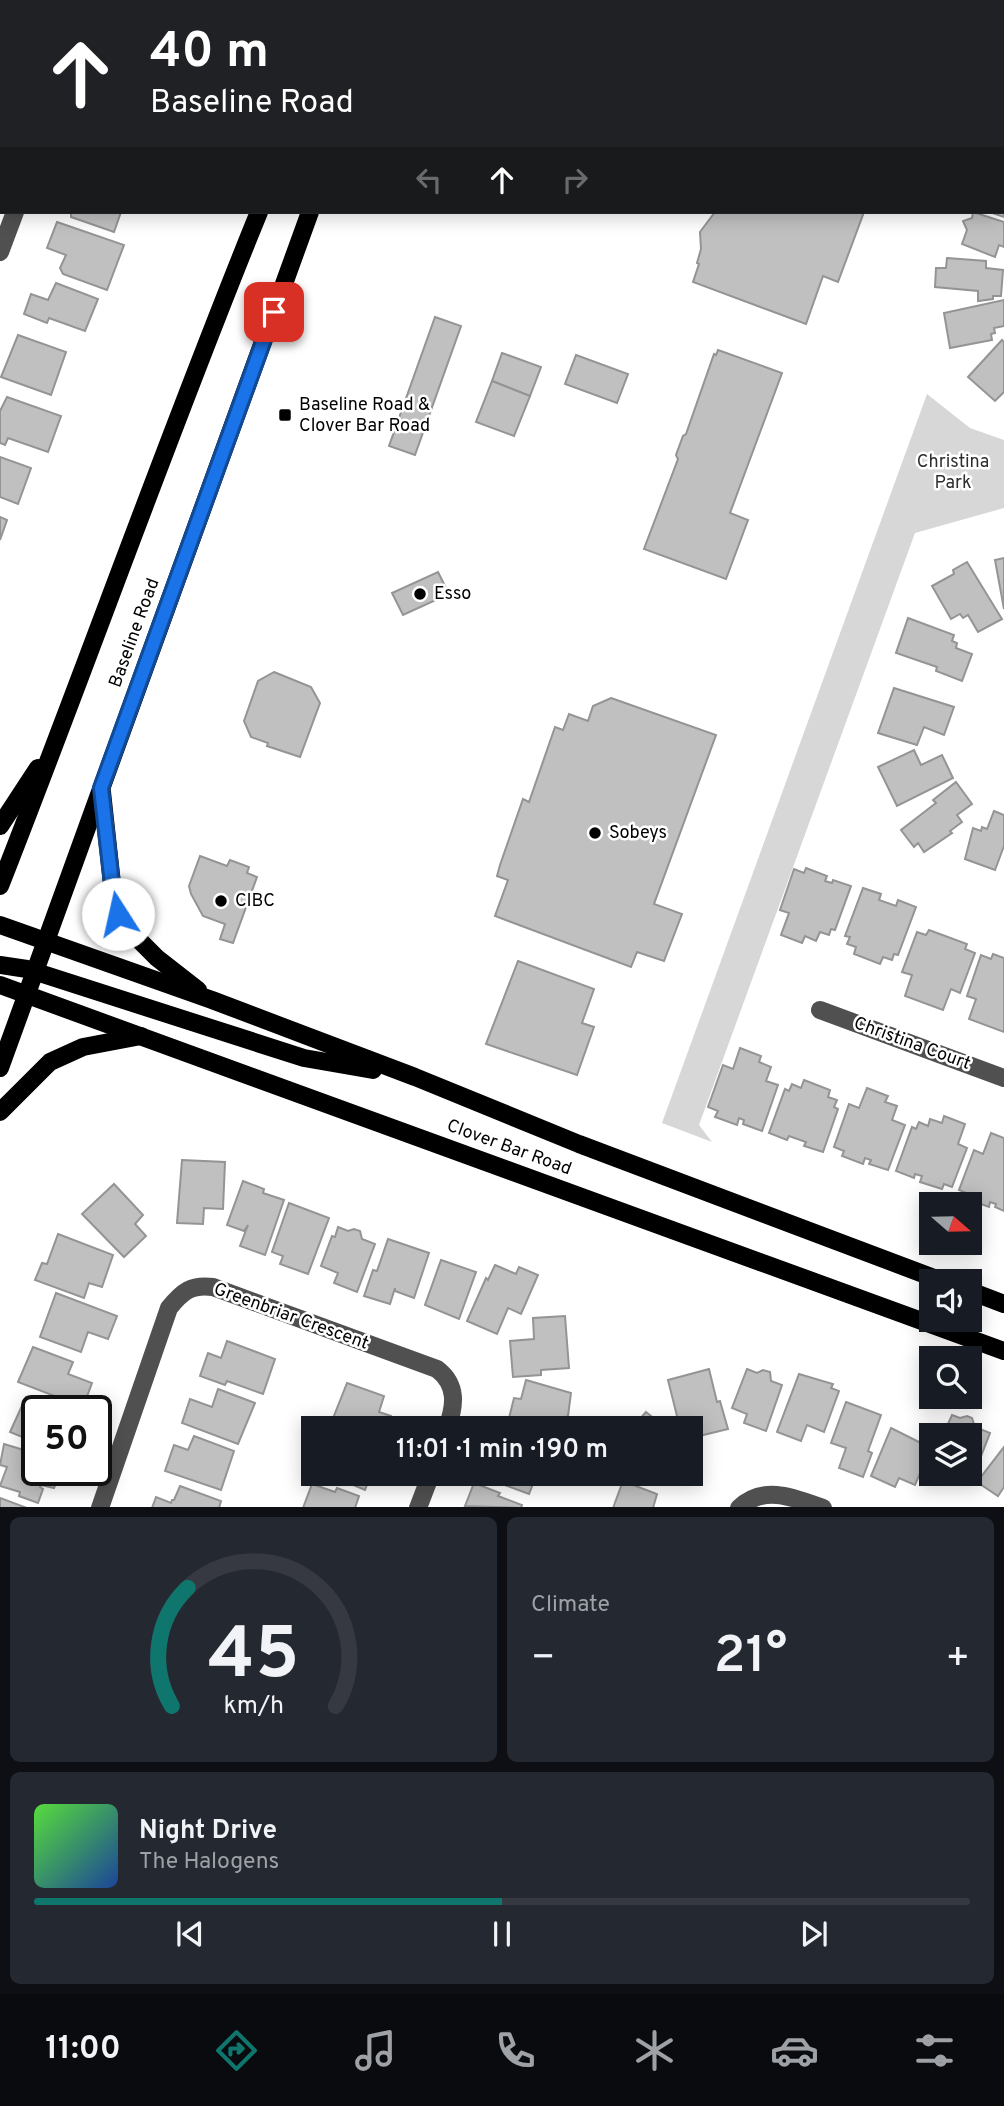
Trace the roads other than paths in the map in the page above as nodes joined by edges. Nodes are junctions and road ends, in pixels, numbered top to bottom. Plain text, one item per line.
1 (14, 214) edge
2 (257, 214) edge
3 (309, 214) edge
4 (0, 252) edge
5 (58, 739) junction
6 (101, 788) junction
7 (0, 826) edge
8 (0, 886) edge
9 (0, 925) edge
10 (46, 941) junction
11 (0, 965) edge
12 (35, 972) junction
13 (0, 985) edge
14 (27, 995) junction
15 (212, 1000) junction
16 (820, 1010) dead end
17 (141, 1036) junction
18 (0, 1068) edge
19 (415, 1077) junction
20 (1004, 1078) edge
21 (0, 1112) edge
22 (919, 1272) edge
23 (982, 1296) edge
24 (1004, 1304) edge
25 (1004, 1351) edge
26 (451, 1416) edge
27 (426, 1486) edge
28 (100, 1507) edge
29 (418, 1507) edge
30 (739, 1507) edge
31 (823, 1507) edge

1 - 4 street
2 - 5 main road, Baseline Road
3 - 6 main road, Baseline Road
5 - 7 main road
5 - 8 main road, Baseline Road
6 - 10 main road, Baseline Road
6 - 15 main road
9 - 10 main road, Clover Bar Road
10 - 12 main road, Baseline Road
10 - 15 main road, Clover Bar Road
11 - 12 main road
12 - 14 main road, Baseline Road
12 - 19 main road
13 - 14 main road, Clover Bar Road
14 - 17 main road, Clover Bar Road
14 - 18 main road, Baseline Road
15 - 19 main road, Clover Bar Road
16 - 20 street, Christina Court
17 - 21 main road
17 - 25 main road, Clover Bar Road
19 - 22 main road, Clover Bar Road
23 - 24 main road
26 - 28 street, Greenbriar Crescent
27 - 29 street
30 - 31 street

